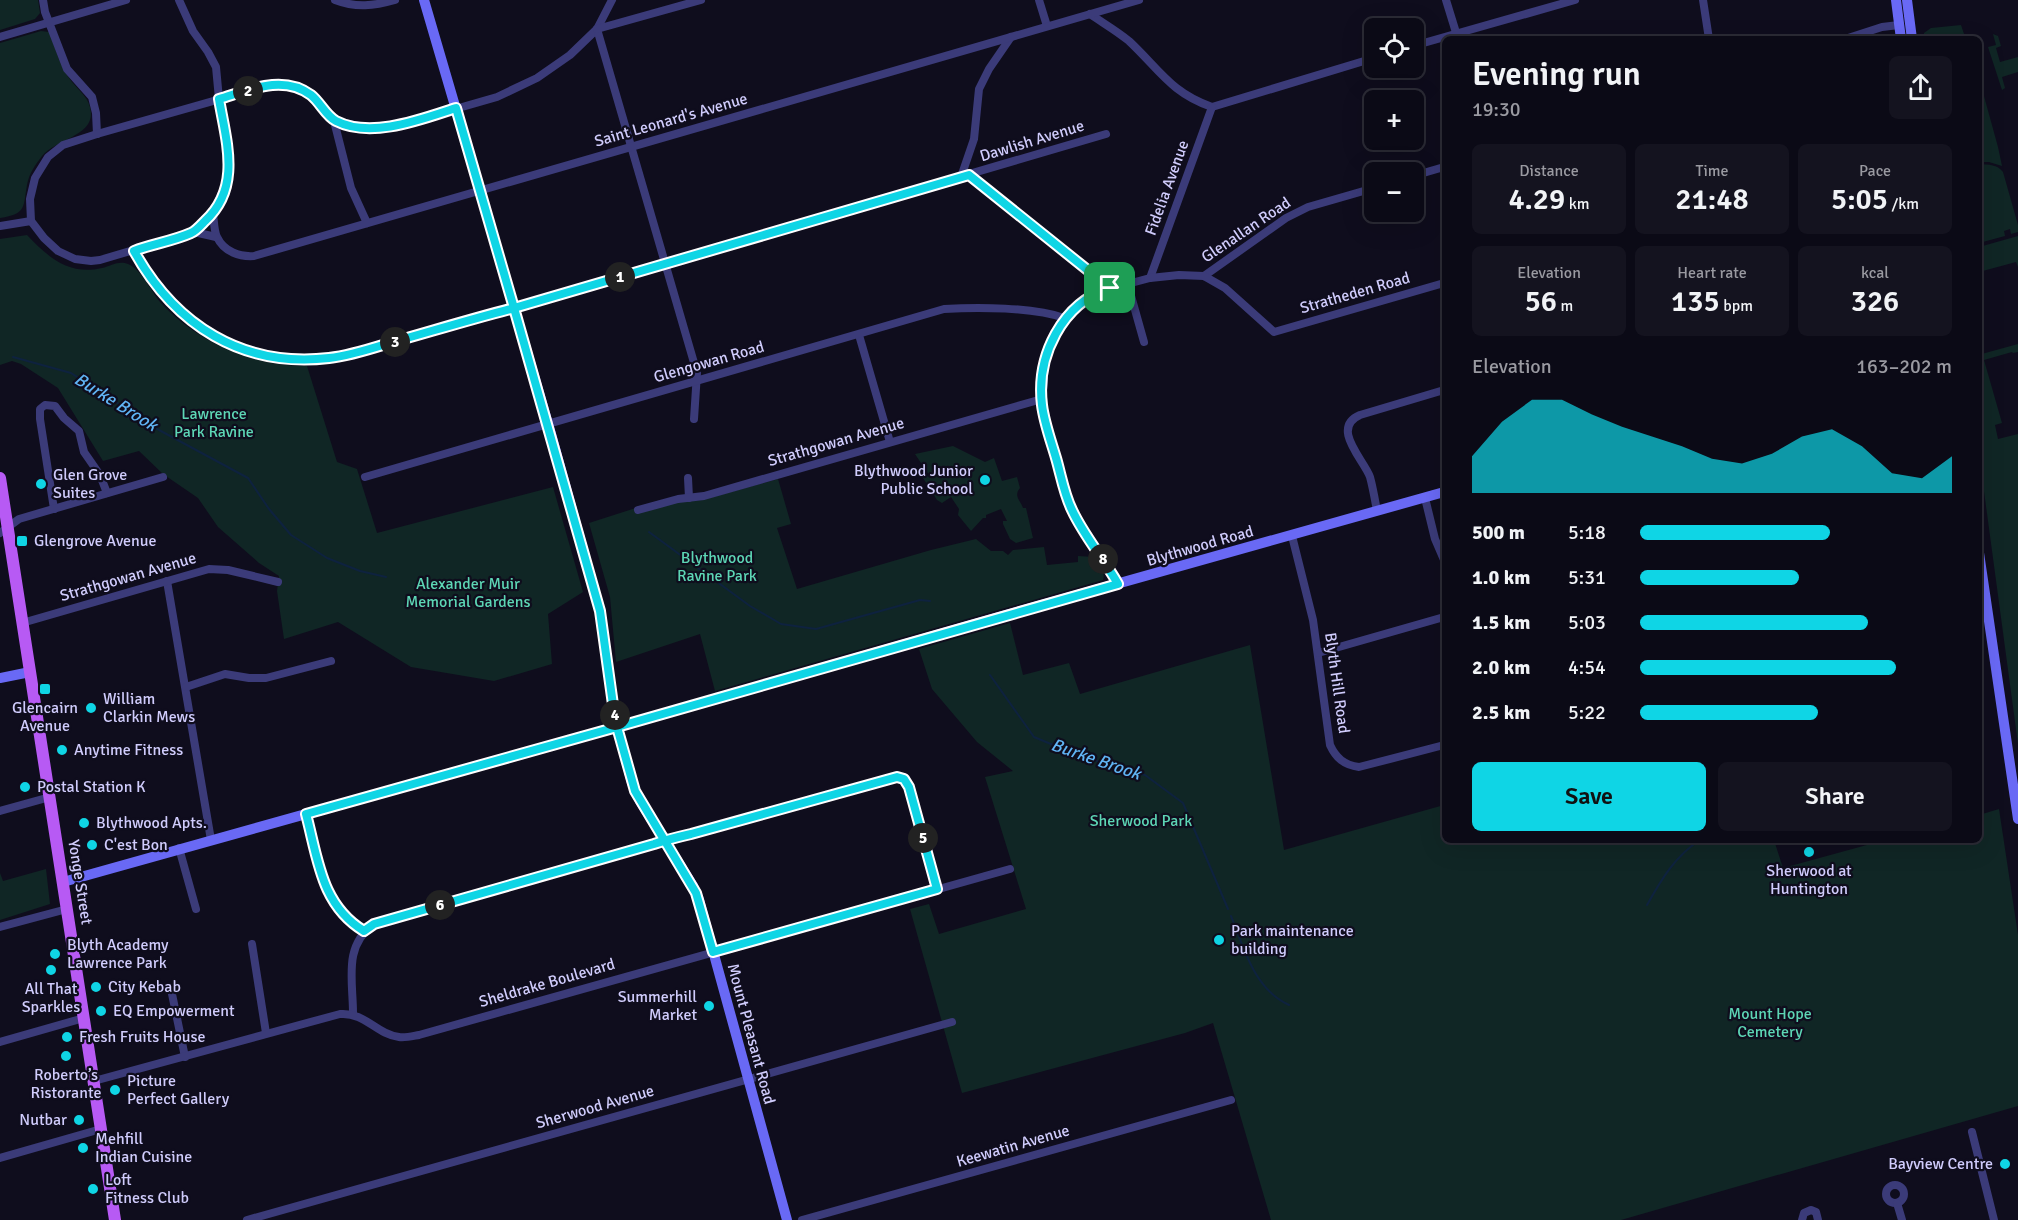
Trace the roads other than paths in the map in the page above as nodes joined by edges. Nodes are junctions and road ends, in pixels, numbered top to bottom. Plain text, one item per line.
1 (43, 0) edge
2 (126, 0) edge
3 (179, 0) edge
4 (335, 0) edge
5 (395, 0) edge
6 (424, 0) edge
7 (612, 0) edge
8 (701, 0) edge
9 (1039, 0) edge
10 (1139, 0) edge
11 (1446, 0) edge
12 (1575, 0) edge
13 (1703, 0) edge
14 (1896, 0) edge
15 (1906, 0) edge
16 (1090, 15) junction
17 (50, 21) junction
18 (1899, 25) junction
19 (1047, 26) junction
20 (597, 28) junction
21 (1457, 36) edge
22 (1709, 36) edge
23 (1854, 36) edge
24 (1901, 36) edge
25 (1912, 36) edge
26 (0, 37) edge
27 (1011, 38) junction
28 (1442, 39) edge
29 (1424, 44) edge
30 (1364, 61) edge
31 (219, 99) junction
32 (1212, 107) junction
33 (456, 108) junction
34 (334, 121) junction
35 (97, 134) junction
36 (1106, 134) dead end
37 (632, 146) junction
38 (1442, 168) edge
39 (1424, 173) edge
40 (965, 176) junction
41 (480, 191) junction
42 (1364, 191) edge
43 (213, 213) junction
44 (31, 221) junction
45 (367, 223) junction
46 (0, 226) edge
47 (194, 232) junction
48 (216, 237) junction
49 (134, 251) junction
50 (666, 264) junction
51 (1204, 276) junction
52 (1150, 278) junction
53 (1442, 284) edge
54 (1128, 285) junction
55 (1110, 288) junction
56 (514, 308) junction
57 (1064, 318) junction
58 (859, 335) junction
59 (1144, 342) dead end
60 (698, 380) junction
61 (1442, 391) edge
62 (1042, 399) junction
63 (694, 418) dead end
64 (548, 425) junction
65 (890, 442) junction
66 (163, 477) dead end
67 (364, 477) dead end
68 (0, 478) edge
69 (688, 478) dead end
70 (107, 493) junction
71 (1442, 493) edge
72 (689, 498) junction
73 (1425, 498) junction
74 (54, 509) junction
75 (638, 510) dead end
76 (1377, 511) junction
77 (4, 530) edge
78 (1292, 536) junction
79 (1442, 555) edge
80 (1982, 573) edge
81 (167, 581) junction
82 (278, 582) dead end
83 (1118, 584) junction
84 (1442, 618) edge
85 (22, 623) junction
86 (1318, 653) junction
87 (331, 661) dead end
88 (30, 672) junction
89 (0, 678) edge
90 (186, 687) junction
91 (617, 727) junction
92 (1442, 746) edge
93 (50, 797) junction
94 (0, 811) edge
95 (306, 814) junction
96 (2018, 819) edge
97 (211, 840) junction
98 (665, 841) junction
99 (179, 848) junction
100 (1010, 869) dead end
101 (63, 882) junction
102 (937, 889) junction
103 (68, 909) junction
104 (196, 909) dead end
105 (0, 927) edge
106 (364, 931) junction
107 (252, 944) dead end
108 (713, 952) junction
109 (172, 994) dead end
110 (352, 1013) junction
111 (84, 1018) junction
112 (952, 1022) dead end
113 (266, 1034) junction
114 (0, 1042) edge
115 (185, 1057) junction
116 (748, 1080) junction
117 (94, 1081) junction
118 (1231, 1100) dead end
119 (101, 1129) junction
120 (1971, 1132) dead end
121 (0, 1158) edge
122 (1897, 1203) dead end
123 (115, 1220) edge
124 (247, 1220) edge
125 (787, 1220) edge
126 (802, 1220) edge
127 (1802, 1220) edge
128 (1818, 1220) edge
129 (1902, 1220) edge
130 (1994, 1220) edge

1 - 17 street
2 - 17 street
3 - 31 street
4 - 5 street
6 - 33 main road, Mount Pleasant Road
7 - 20 street
8 - 20 street
9 - 19 street
10 - 16 street, Saint Leonard's Avenue
11 - 21 street
12 - 21 street
13 - 22 street
14 - 18 main road
15 - 25 main road
16 - 19 street, Saint Leonard's Avenue
16 - 32 street
17 - 26 street
17 - 35 street
18 - 23 street
18 - 24 main road
19 - 27 street, Saint Leonard's Avenue
20 - 33 street
20 - 37 street
27 - 37 street, Saint Leonard's Avenue
27 - 40 street
28 - 29 street
30 - 32 street
31 - 34 street
31 - 35 street
31 - 43 street
32 - 52 street, Fidelia Avenue
33 - 34 street
33 - 41 main road, Mount Pleasant Road
34 - 45 street
35 - 44 street
36 - 40 street, Dawlish Avenue
37 - 41 street, Saint Leonard's Avenue
37 - 50 street
38 - 39 street
40 - 50 street, Dawlish Avenue
40 - 55 street
41 - 45 street, Saint Leonard's Avenue
41 - 56 main road, Mount Pleasant Road
42 - 51 street, Glenallan Road
43 - 47 street
43 - 48 street
44 - 46 street
44 - 49 street
45 - 48 street, Saint Leonard's Avenue
47 - 48 street, Saint Leonard's Avenue
47 - 49 street
49 - 56 street, Dawlish Avenue
50 - 56 street, Dawlish Avenue
50 - 60 street
51 - 52 street
51 - 53 street, Stratheden Road
52 - 54 street
54 - 55 street
54 - 59 street
55 - 57 street
56 - 64 main road, Mount Pleasant Road
57 - 58 street, Glengowan Road
57 - 62 street
58 - 60 street, Glengowan Road
58 - 65 street
60 - 63 street
60 - 64 street, Glengowan Road
61 - 76 street
62 - 65 street, Strathgowan Avenue
62 - 83 street
64 - 67 street, Glengowan Road
64 - 91 main road, Mount Pleasant Road
65 - 72 street, Strathgowan Avenue
66 - 70 street
68 - 77 main road, Yonge Street
69 - 72 street
70 - 74 street
70 - 74 street
71 - 73 main road, Blythwood Road
72 - 75 street, Strathgowan Avenue
73 - 76 main road, Blythwood Road
73 - 79 street
74 - 77 street
76 - 78 main road, Blythwood Road
77 - 85 main road, Yonge Street
78 - 83 main road, Blythwood Road
78 - 86 street, Blyth Hill Road
80 - 96 main road
81 - 82 street, Strathgowan Avenue
81 - 85 street, Strathgowan Avenue
81 - 90 street
83 - 91 main road, Blythwood Road
84 - 86 street
85 - 88 main road, Yonge Street
86 - 92 street, Blyth Hill Road
87 - 90 street
88 - 89 main road
88 - 93 main road, Yonge Street
90 - 97 street
91 - 95 main road, Blythwood Road
91 - 98 main road, Mount Pleasant Road
93 - 94 street
93 - 101 main road, Yonge Street
95 - 97 main road, Blythwood Road
95 - 106 street
97 - 99 main road, Blythwood Road
98 - 102 street
98 - 106 street
98 - 108 main road, Mount Pleasant Road
99 - 101 main road, Blythwood Road
99 - 104 street
100 - 102 street, Sheldrake Boulevard
101 - 103 main road, Yonge Street
102 - 108 street, Sheldrake Boulevard
103 - 105 street
103 - 111 main road, Yonge Street
106 - 110 street
107 - 113 street
108 - 110 street, Sheldrake Boulevard
108 - 116 main road, Mount Pleasant Road
109 - 115 street
110 - 113 street
111 - 114 street
111 - 117 main road, Yonge Street
112 - 116 street, Sherwood Avenue
113 - 115 street
115 - 117 street
116 - 124 street, Sherwood Avenue
116 - 125 main road, Mount Pleasant Road
117 - 119 main road, Yonge Street
118 - 126 street, Keewatin Avenue
119 - 121 street
119 - 123 main road, Yonge Street
120 - 130 street
122 - 129 street
127 - 128 street

